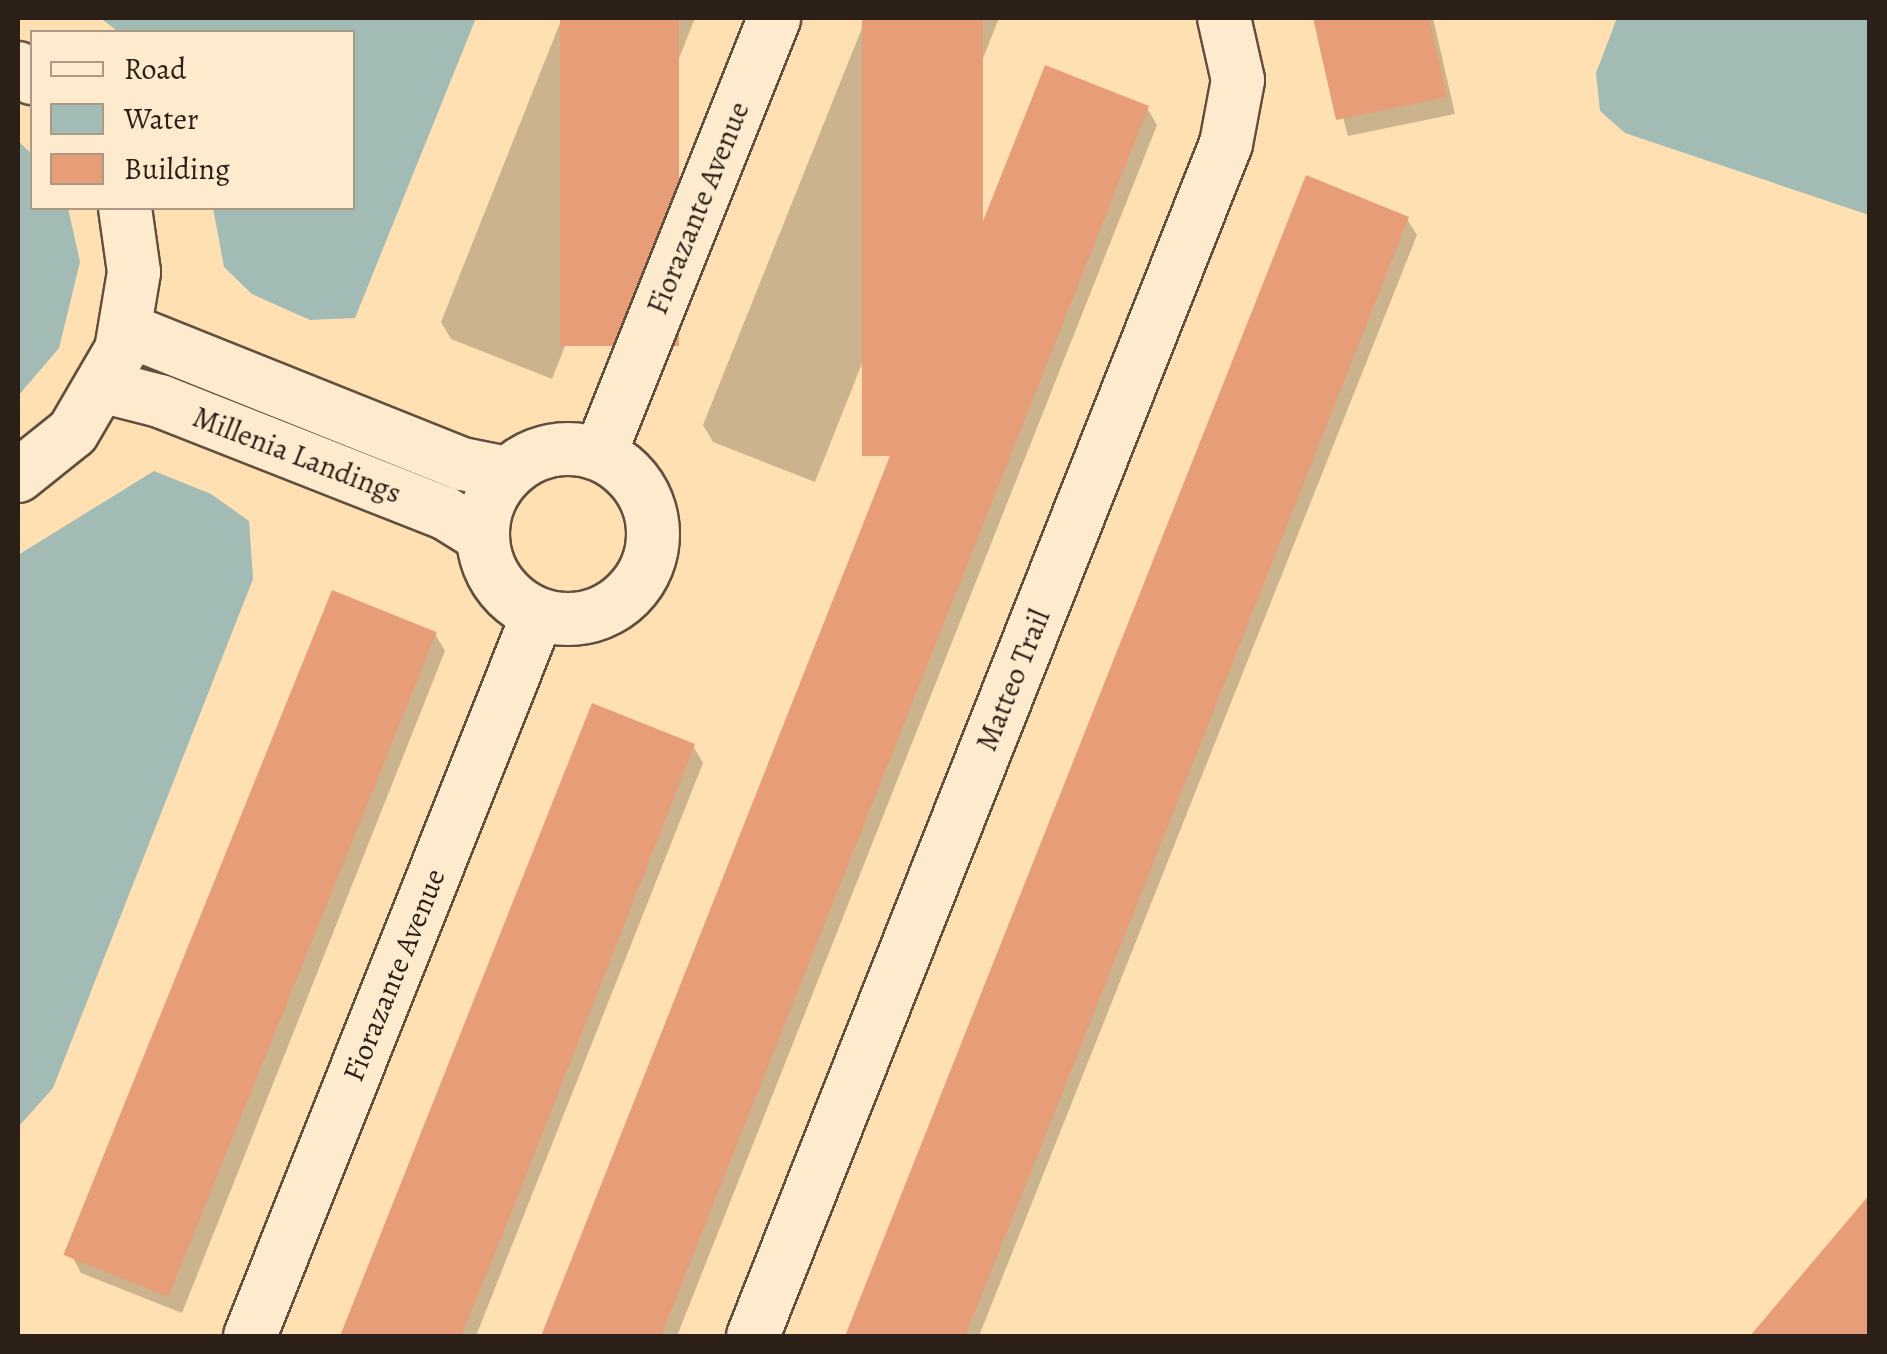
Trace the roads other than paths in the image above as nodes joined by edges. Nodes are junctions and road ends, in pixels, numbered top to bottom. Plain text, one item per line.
1 (774, 18) edge
2 (1224, 18) edge
3 (125, 210) edge
4 (127, 330) junction
5 (105, 386) junction
6 (360, 424) junction
7 (600, 454) junction
8 (340, 472) junction
9 (507, 472) junction
10 (18, 476) edge
11 (482, 536) junction
12 (538, 614) junction
13 (250, 1336) edge
14 (753, 1336) edge

1 - 7 street, Fiorazante Avenue
2 - 14 street, Matteo Trail
3 - 4 street
4 - 5 street
4 - 6 street, Millenia Landings
5 - 8 street, Millenia Landings
5 - 10 street
6 - 8 street
6 - 9 street, Millenia Landings
7 - 9 street
7 - 12 street
8 - 11 street, Millenia Landings
9 - 11 street
11 - 12 street
12 - 13 street, Fiorazante Avenue

